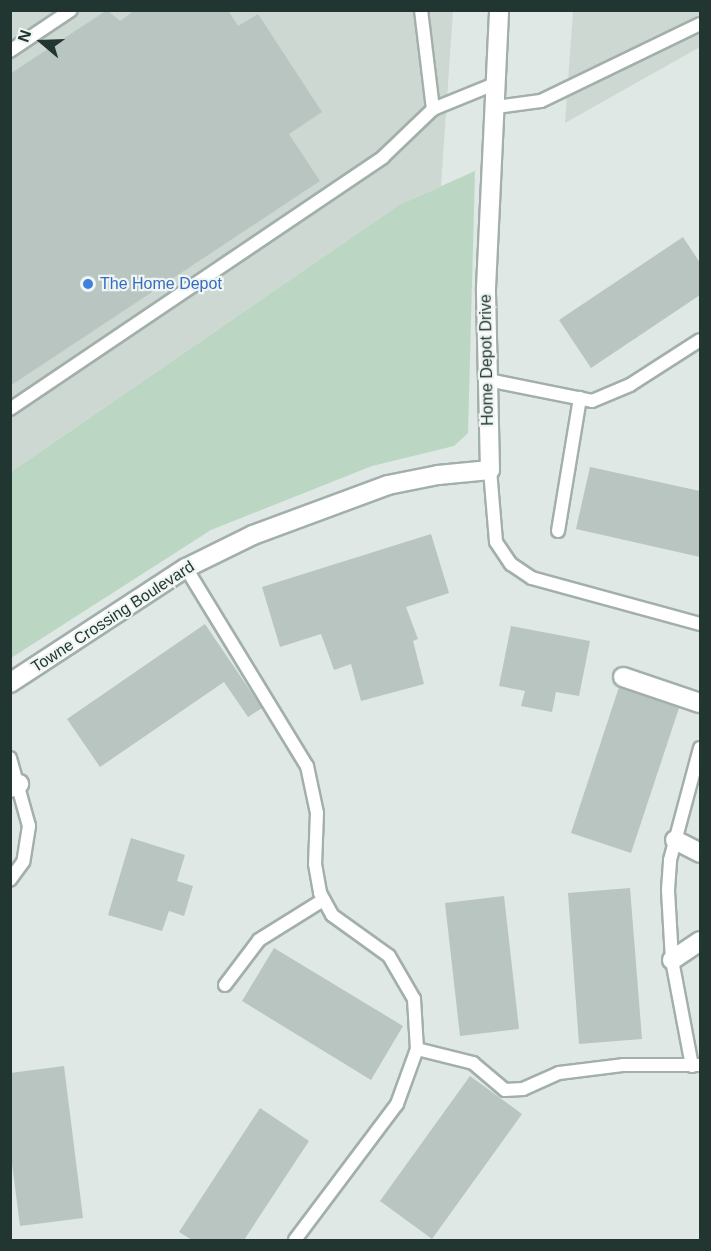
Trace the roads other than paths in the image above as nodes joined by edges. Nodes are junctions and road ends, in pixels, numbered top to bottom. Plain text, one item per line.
1 (71, 10) edge
2 (499, 10) edge
3 (418, 12) edge
4 (700, 24) edge
5 (10, 51) edge
6 (497, 83) junction
7 (496, 107) junction
8 (433, 109) junction
9 (700, 340) edge
10 (488, 380) junction
11 (580, 398) junction
12 (10, 409) edge
13 (490, 470) junction
14 (558, 531) dead end
15 (186, 568) junction
16 (700, 624) edge
17 (623, 677) dead end
18 (10, 683) edge
19 (700, 702) edge
20 (700, 748) edge
21 (10, 758) edge
22 (15, 786) edge
23 (675, 840) junction
24 (700, 854) edge
25 (10, 880) edge
26 (323, 900) junction
27 (700, 941) edge
28 (672, 960) junction
29 (225, 985) dead end
30 (417, 1049) junction
31 (696, 1065) edge
32 (295, 1240) edge

1 - 5 lane
2 - 6 street, Home Depot Drive
3 - 8 lane
4 - 7 lane
6 - 7 street, Home Depot Drive
6 - 8 lane
7 - 10 street, Home Depot Drive
8 - 12 lane
9 - 11 lane
10 - 11 lane
10 - 13 street, Home Depot Drive
11 - 14 lane
13 - 15 street, Towne Crossing Boulevard
13 - 16 lane, Home Depot Drive
15 - 18 street, Towne Crossing Boulevard
15 - 26 lane
17 - 19 street
20 - 23 lane
21 - 22 lane
22 - 25 lane
23 - 24 street
23 - 28 lane
26 - 29 lane
26 - 30 lane
27 - 28 street
28 - 31 lane
30 - 31 lane
30 - 32 lane

